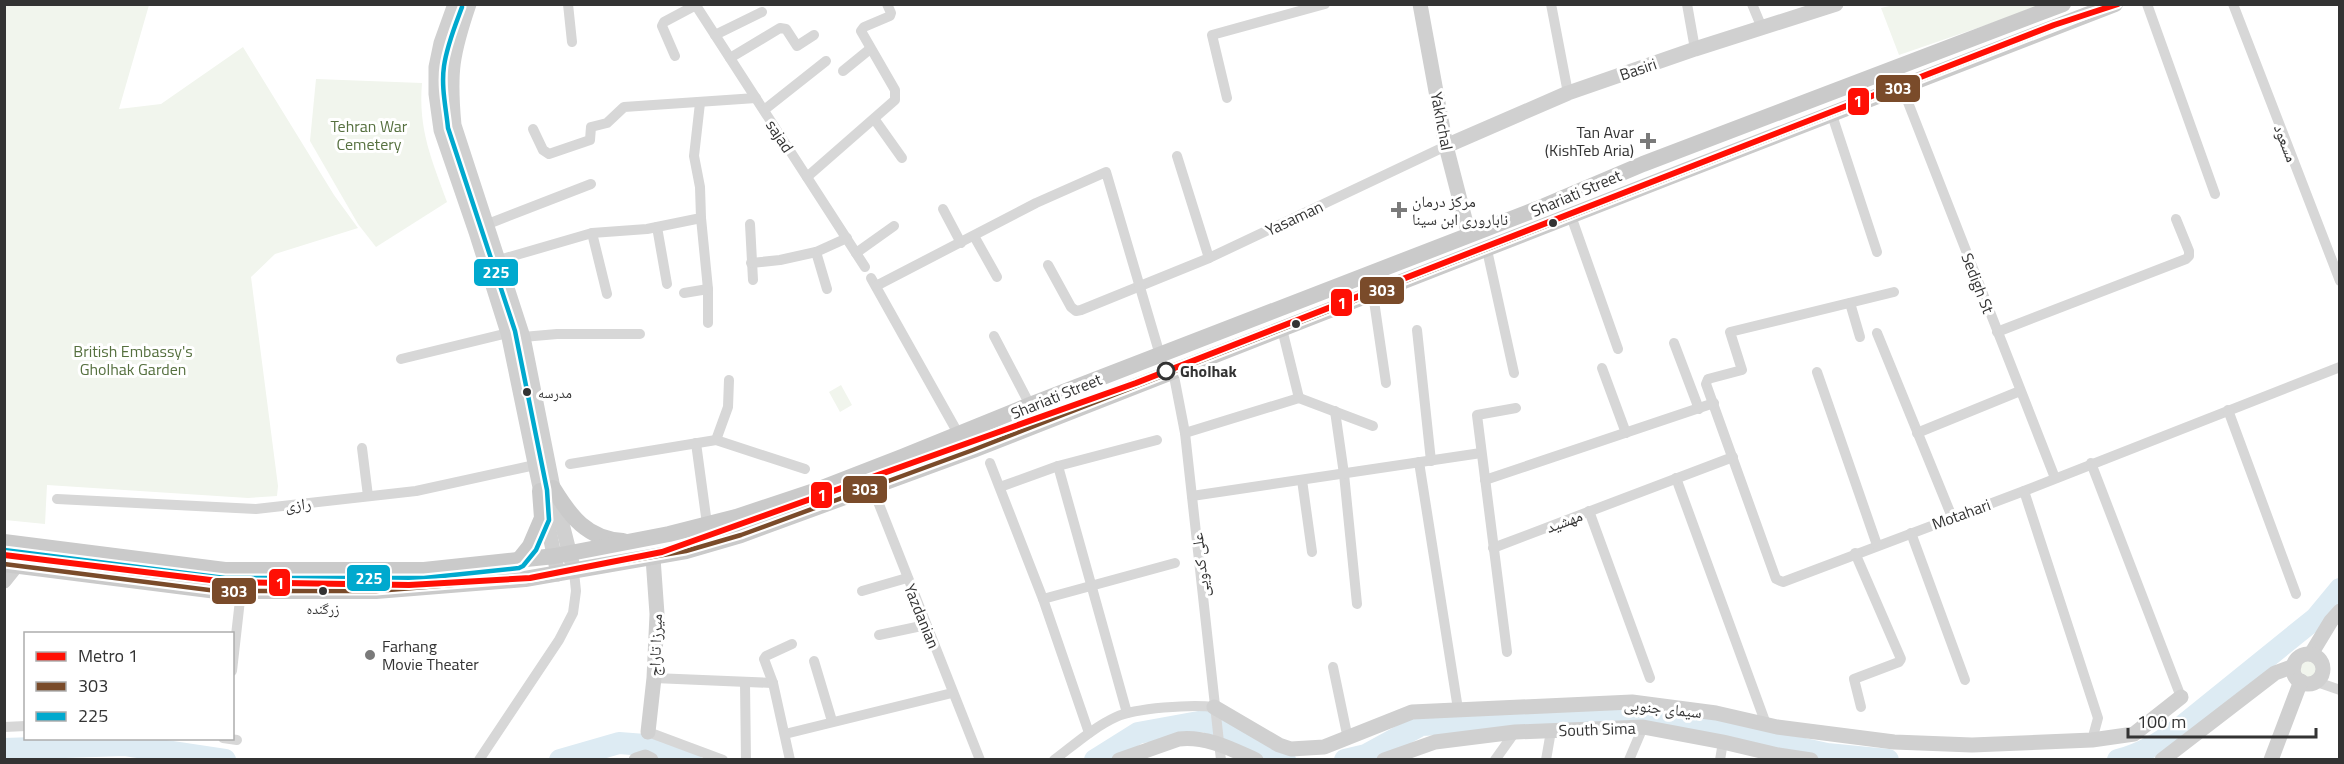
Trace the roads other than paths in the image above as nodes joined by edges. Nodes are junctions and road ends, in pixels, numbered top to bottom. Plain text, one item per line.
1 (455, 4) edge
2 (469, 4) edge
3 (568, 4) edge
4 (887, 4) edge
5 (1324, 4) edge
6 (1420, 4) edge
7 (1551, 4) edge
8 (1687, 4) edge
9 (1752, 4) edge
10 (1836, 4) edge
11 (2063, 4) edge
12 (2115, 4) edge
13 (2148, 4) edge
14 (2233, 4) edge
15 (696, 5) edge
16 (1809, 9) edge
17 (762, 12) dead end
18 (1762, 28) junction
19 (715, 35) junction
20 (814, 35) dead end
21 (572, 42) dead end
22 (870, 48) junction
23 (1695, 49) junction
24 (675, 56) dead end
25 (730, 58) junction
26 (826, 61) dead end
27 (843, 71) dead end
28 (1902, 87) junction
29 (1568, 93) junction
30 (1227, 98) dead end
31 (756, 99) junction
32 (700, 103) junction
33 (764, 110) junction
34 (1832, 115) junction
35 (875, 120) junction
36 (533, 129) dead end
37 (1446, 146) junction
38 (1177, 156) dead end
39 (902, 158) dead end
40 (807, 177) junction
41 (591, 184) dead end
42 (2215, 194) dead end
43 (943, 209) dead end
44 (1571, 216) junction
45 (701, 218) junction
46 (2176, 219) dead end
47 (488, 224) junction
48 (750, 224) dead end
49 (894, 226) dead end
50 (657, 227) junction
51 (592, 233) junction
52 (1469, 235) junction
53 (974, 236) junction
54 (847, 238) junction
55 (961, 243) junction
56 (1482, 251) junction
57 (816, 252) junction
58 (1877, 252) dead end
59 (856, 253) junction
60 (1209, 258) junction
61 (500, 260) junction
62 (751, 263) junction
63 (1048, 265) dead end
64 (866, 267) dead end
65 (997, 277) dead end
66 (753, 280) dead end
67 (2340, 280) edge
68 (667, 284) dead end
69 (1140, 287) junction
70 (708, 289) junction
71 (827, 289) dead end
72 (1894, 292) dead end
73 (684, 293) dead end
74 (608, 294) dead end
75 (1373, 294) junction
76 (1850, 303) junction
77 (708, 323) dead end
78 (1282, 329) junction
79 (1417, 330) dead end
80 (1997, 332) junction
81 (508, 333) junction
82 (1877, 333) dead end
83 (640, 334) dead end
84 (994, 336) dead end
85 (523, 337) junction
86 (1860, 337) dead end
87 (1674, 343) dead end
88 (1618, 349) dead end
89 (1160, 354) junction
90 (401, 358) dead end
91 (1602, 368) dead end
92 (2337, 368) edge
93 (1173, 371) junction
94 (1817, 372) dead end
95 (1514, 373) dead end
96 (2340, 379) edge
97 (729, 380) dead end
98 (1386, 383) dead end
99 (2020, 391) junction
100 (1299, 398) junction
101 (1714, 403) junction
102 (1030, 405) junction
103 (1516, 408) dead end
104 (1699, 409) junction
105 (2228, 410) junction
106 (1335, 411) junction
107 (1373, 426) dead end
108 (1185, 433) junction
109 (1626, 433) junction
110 (1917, 433) junction
111 (959, 435) junction
112 (716, 440) junction
113 (1157, 440) dead end
114 (696, 443) junction
115 (362, 448) dead end
116 (1481, 453) junction
117 (1733, 457) junction
118 (1431, 460) junction
119 (1419, 462) junction
120 (990, 463) dead end
121 (2091, 463) junction
122 (570, 464) dead end
123 (535, 465) junction
124 (1058, 466) junction
125 (805, 469) dead end
126 (867, 471) junction
127 (1344, 474) junction
128 (1676, 478) junction
129 (2055, 478) junction
130 (1302, 480) junction
131 (1485, 480) junction
132 (872, 487) junction
133 (1000, 487) junction
134 (547, 490) junction
135 (2024, 491) junction
136 (368, 496) junction
137 (1192, 496) junction
138 (57, 499) dead end
139 (1589, 511) junction
140 (1952, 517) junction
141 (707, 524) junction
142 (1911, 532) junction
143 (633, 541) junction
144 (4, 542) edge
145 (25, 545) junction
146 (1877, 545) junction
147 (1493, 548) junction
148 (1312, 552) dead end
149 (1855, 553) junction
150 (562, 555) junction
151 (653, 558) junction
152 (518, 561) junction
153 (1175, 563) dead end
154 (10, 565) edge
155 (566, 573) junction
156 (907, 578) junction
157 (4, 581) edge
158 (1090, 586) junction
159 (241, 591) junction
160 (862, 591) dead end
161 (2296, 594) dead end
162 (1043, 599) junction
163 (1357, 604) dead end
164 (2340, 611) edge
165 (926, 625) junction
166 (879, 635) dead end
167 (792, 644) dead end
168 (1507, 652) dead end
169 (234, 653) edge
170 (2311, 654) junction
171 (814, 661) dead end
172 (2294, 666) junction
173 (1333, 667) dead end
174 (654, 678) junction
175 (1650, 678) dead end
176 (1965, 680) dead end
177 (2308, 682) junction
178 (745, 683) junction
179 (773, 683) junction
180 (2340, 690) edge
181 (952, 693) junction
182 (2181, 697) joint
183 (1861, 706) dead end
184 (1214, 707) junction
185 (1458, 709) junction
186 (1127, 713) junction
187 (832, 721) junction
188 (1766, 724) junction
189 (24, 726) edge
190 (4, 727) edge
191 (1643, 727) junction
192 (1551, 731) junction
193 (648, 732) joint
194 (1515, 732) junction
195 (1089, 733) junction
196 (785, 734) junction
197 (1347, 739) junction
198 (234, 740) edge
199 (237, 740) dead end
200 (2092, 741) junction
201 (1724, 742) junction
202 (1218, 743) junction
203 (479, 759) edge
204 (723, 759) edge
205 (746, 759) edge
206 (790, 759) edge
207 (980, 759) edge
208 (1054, 759) edge
209 (1119, 759) edge
210 (1221, 759) edge
211 (1256, 759) edge
212 (1384, 759) edge
213 (1495, 759) edge
214 (1546, 759) edge
215 (1629, 759) edge
216 (1720, 759) edge
217 (1811, 759) edge
218 (2162, 759) edge
219 (2271, 759) edge
220 (2279, 759) edge

1 - 81 street
2 - 47 street
3 - 21 street
4 - 22 street
5 - 30 street
6 - 37 street, Yakhchal
7 - 29 street
8 - 23 street
9 - 18 street
10 - 16 street, Basiri
11 - 52 main road, Shariati Street
12 - 28 main road, Shariati Street
13 - 42 street
14 - 67 street, مسعود
15 - 19 street, sajad
15 - 24 street
16 - 18 street, Basiri
17 - 19 street
18 - 23 street, Basiri
19 - 25 street, sajad
20 - 25 street
22 - 27 street
22 - 35 street
23 - 29 street, Basiri
25 - 31 street, sajad
26 - 33 street
28 - 34 main road, Shariati Street
28 - 80 street, Sedigh St
29 - 37 street, Basiri
31 - 32 street
31 - 33 street, sajad
32 - 36 street
32 - 45 street
33 - 40 street, sajad
34 - 44 main road, Shariati Street
34 - 58 street
35 - 39 street
35 - 40 street
37 - 52 street, Yakhchal
37 - 60 street, Yasaman
38 - 60 street
40 - 54 street, sajad
41 - 47 street
43 - 55 street
44 - 56 main road, Shariati Street
44 - 88 street
45 - 50 street
45 - 70 street
46 - 80 street
47 - 61 street
48 - 62 street
49 - 59 street
50 - 51 street
50 - 68 street
51 - 61 street
51 - 74 street
52 - 56 main road
52 - 89 main road, Shariati Street
53 - 55 street
53 - 65 street
53 - 69 street
54 - 57 street
54 - 59 street, sajad
55 - 111 street
56 - 75 main road, Shariati Street
56 - 95 street
57 - 62 street
57 - 71 street
59 - 64 street, sajad
60 - 69 street, Yasaman
61 - 85 street
62 - 66 street
63 - 69 street, Yasaman
69 - 89 street
70 - 73 street
70 - 77 street
72 - 76 street
75 - 78 main road, Shariati Street
75 - 98 street
76 - 86 street
76 - 101 street, Motahari
78 - 93 main road, Shariati Street
78 - 100 street
79 - 118 street
80 - 99 street, Sedigh St
81 - 90 street
81 - 123 street
82 - 110 street
83 - 85 street
84 - 102 street
85 - 134 street
87 - 104 street
89 - 102 main road, Shariati Street
91 - 109 street
92 - 96 street
92 - 105 street, Motahari
93 - 108 street, علی کدویی
93 - 132 main road, Shariati Street
94 - 146 street
97 - 112 street
99 - 110 street
99 - 129 street, Sedigh St
100 - 106 street
100 - 108 street
101 - 104 street
101 - 117 street, Motahari
102 - 111 main road, Shariati Street
103 - 116 street
104 - 109 street
105 - 121 street, Motahari
105 - 161 street
106 - 107 street
106 - 127 street
108 - 137 street, علی کدویی
109 - 131 street
110 - 140 street
111 - 126 main road, Shariati Street
112 - 114 street
112 - 125 street
113 - 124 street
114 - 122 street
114 - 141 street
115 - 136 street
116 - 118 street
116 - 131 street
117 - 128 street, مهشید
117 - 149 street, Motahari
118 - 119 street
119 - 127 street
119 - 185 street
120 - 133 street
121 - 129 street, Motahari
121 - 182 street
123 - 134 street
123 - 136 street, رازی
124 - 133 street
124 - 158 street
126 - 132 street, Yazdanian
126 - 141 main road, Shariati Street
127 - 130 street
127 - 163 street
128 - 139 street, مهشید
128 - 188 street
129 - 135 street, Motahari
130 - 137 street
130 - 148 street
131 - 147 street
132 - 151 main road, Shariati Street
132 - 156 street, Yazdanian
133 - 162 street
134 - 143 main road
134 - 150 street
134 - 152 main road
135 - 140 street, Motahari
135 - 200 street
136 - 138 street, رازی
137 - 184 street, علی کدویی
139 - 147 street, مهشید
139 - 175 street
140 - 142 street, Motahari
141 - 143 main road, Shariati Street
142 - 146 street, Motahari
142 - 176 street
143 - 150 main road, Shariati Street
144 - 145 main road, Shariati Street
145 - 152 main road, Shariati Street
145 - 154 main road
146 - 149 street, Motahari
147 - 168 street
149 - 183 street
150 - 152 main road, Shariati Street
150 - 155 street
151 - 155 main road, Shariati Street
151 - 174 street, میرزا تاراج
153 - 158 street
154 - 157 street
154 - 159 main road, Shariati Street
155 - 159 main road, Shariati Street
155 - 203 street
156 - 160 street
156 - 165 street, Yazdanian
158 - 162 street
158 - 186 street
159 - 169 street
162 - 195 street
164 - 170 street
165 - 166 street
165 - 181 street, Yazdanian
167 - 179 street
170 - 172 street
170 - 177 street
171 - 187 street
172 - 177 street
172 - 218 street
173 - 197 street
174 - 178 street
174 - 193 street, میرزا تاراج
177 - 180 street
177 - 219 street
177 - 220 street
178 - 179 street
178 - 205 street
179 - 196 street
181 - 187 street
181 - 207 street, Yazdanian
182 - 200 street, سیمای جنوبی
184 - 186 street
184 - 197 street, سیمای جنوبی
184 - 202 street, علی کدویی
185 - 188 street, سیمای جنوبی
185 - 197 street, سیمای جنوبی
186 - 195 street
187 - 196 street
188 - 200 street, سیمای جنوبی
189 - 190 street
191 - 192 street, South Sima
191 - 201 street, South Sima
191 - 215 street
192 - 194 street, South Sima
192 - 214 street
193 - 204 street
194 - 212 street, South Sima
194 - 213 street
195 - 208 street
196 - 206 street
198 - 199 street
201 - 216 street
201 - 217 street, South Sima
202 - 209 street
202 - 210 street, علی کدویی
202 - 211 street

